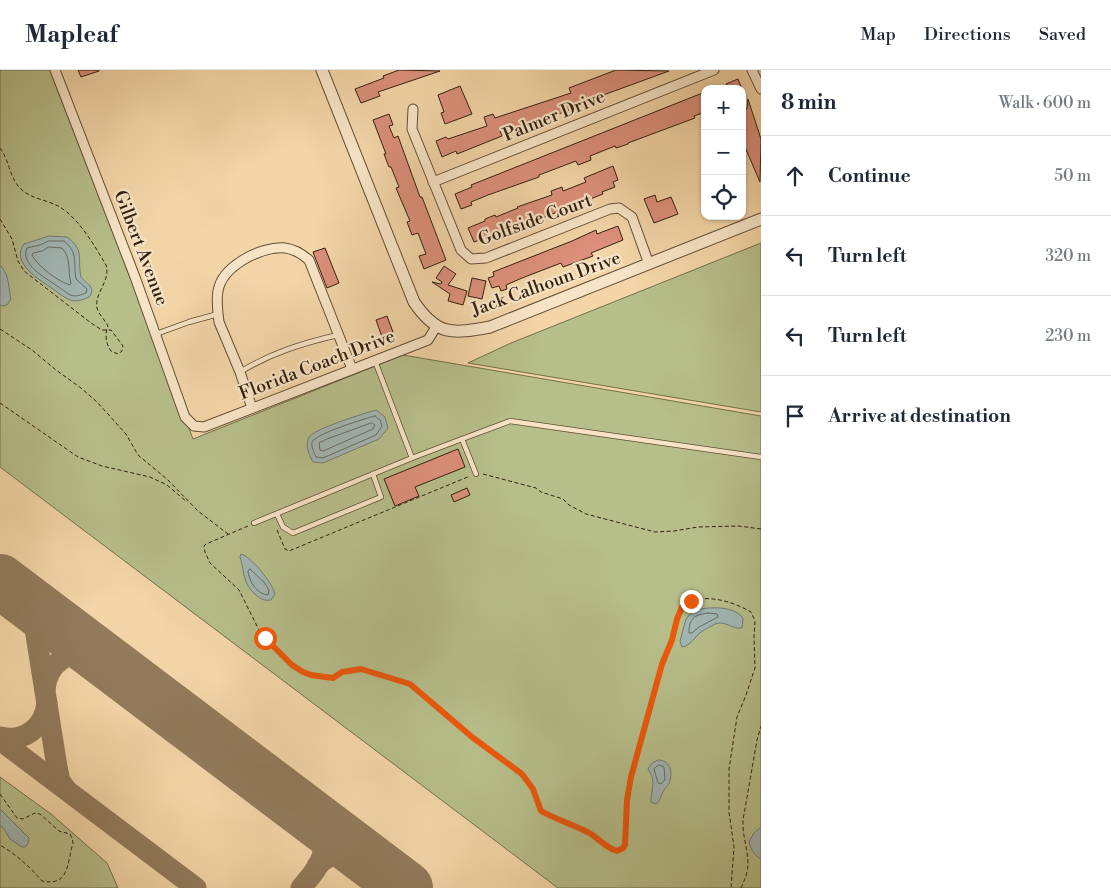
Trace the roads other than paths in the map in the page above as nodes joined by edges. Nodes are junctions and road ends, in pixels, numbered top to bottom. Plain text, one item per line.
1 (56, 70) edge
2 (324, 70) edge
3 (714, 70) edge
4 (752, 70) edge
5 (761, 89) edge
6 (414, 109) dead end
7 (433, 182) junction
8 (761, 220) edge
9 (649, 264) junction
10 (218, 314) junction
11 (436, 327) junction
12 (156, 334) junction
13 (338, 335) junction
14 (375, 360) junction
15 (352, 369) junction
16 (240, 372) junction
17 (252, 408) junction
18 (204, 427) joint
19 (462, 439) junction
20 (412, 458) junction
21 (761, 458) edge
22 (477, 473) road end
23 (373, 474) junction
24 (277, 514) junction
25 (254, 523) dead end

1 - 12 street, Gilbert Avenue
2 - 11 street
3 - 7 street, Palmer Drive
4 - 5 street
6 - 7 street, Golfside Court
7 - 9 street, Golfside Court
8 - 9 street, Jack Calhoun Drive
9 - 11 street, Jack Calhoun Drive
10 - 12 lane
10 - 13 street
10 - 16 street
11 - 14 street, Florida Coach Drive
12 - 18 street, Gilbert Avenue
13 - 15 street
13 - 16 lane
14 - 15 street, Florida Coach Drive
14 - 20 lane
15 - 17 street, Florida Coach Drive
16 - 17 street
17 - 18 street, Florida Coach Drive
19 - 20 lane
19 - 21 lane
19 - 22 lane
20 - 23 lane
23 - 24 lane
23 - 24 lane
24 - 25 lane

